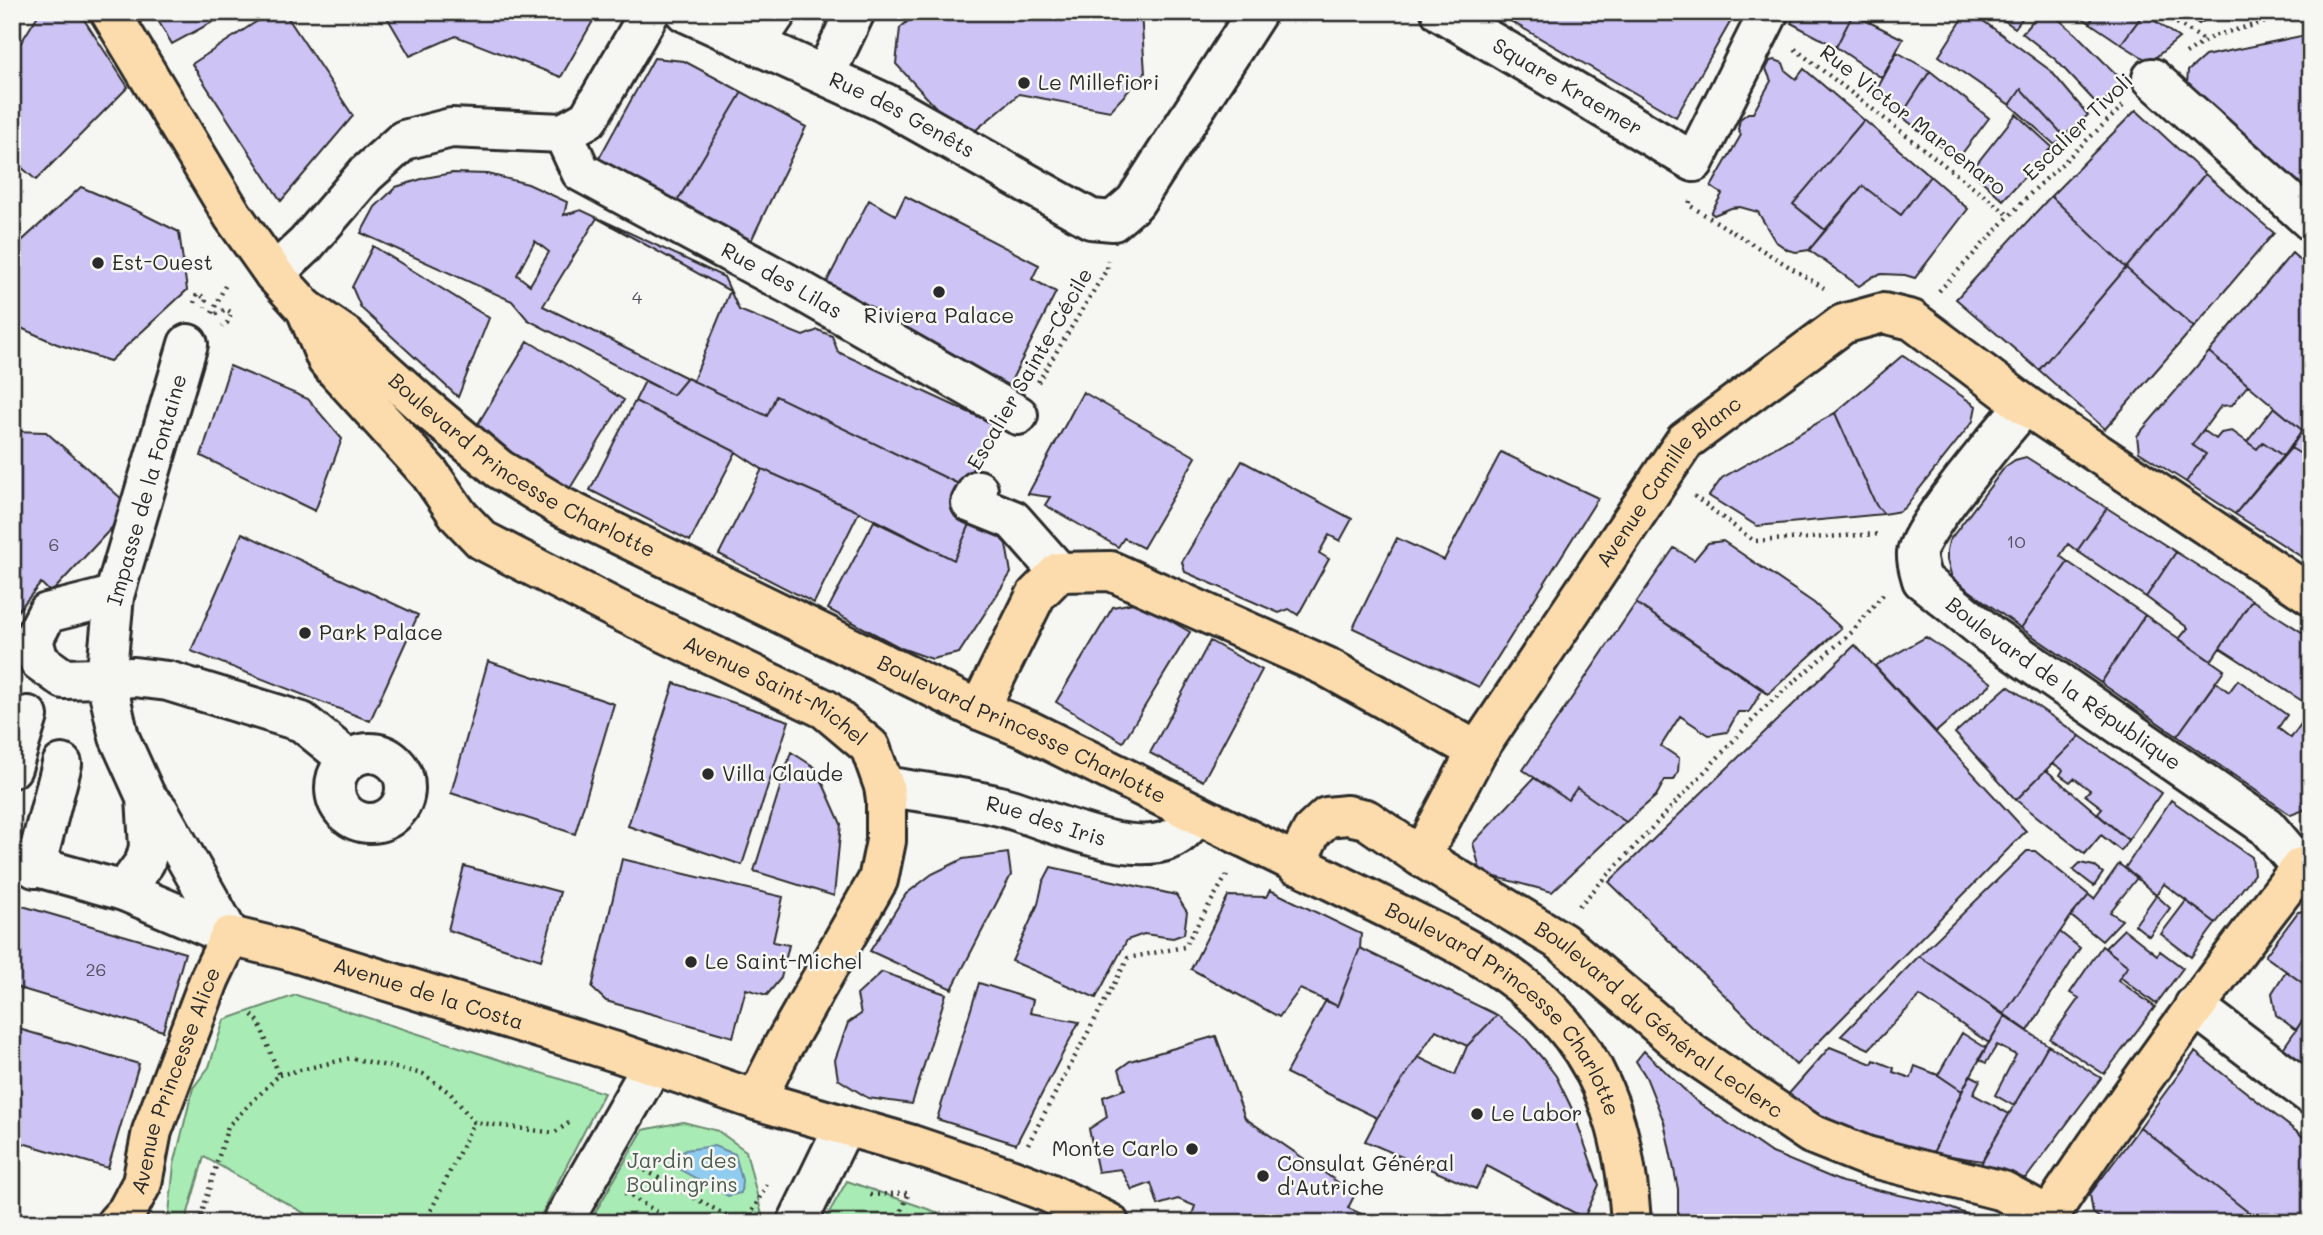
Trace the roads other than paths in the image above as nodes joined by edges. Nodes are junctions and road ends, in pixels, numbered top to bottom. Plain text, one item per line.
1 (110, 12) edge
2 (650, 12) edge
3 (685, 12) edge
4 (777, 12) edge
5 (855, 12) edge
6 (1441, 12) edge
7 (1247, 17) edge
8 (1766, 18) edge
9 (755, 43) junction
10 (825, 75) junction
11 (2152, 78) road end
12 (563, 133) junction
13 (2311, 221) edge
14 (274, 274) junction
15 (306, 309) junction
16 (188, 344) dead end
17 (2025, 405) junction
18 (1018, 415) road end
19 (499, 469) junction
20 (978, 489) dead end
21 (470, 528) junction
22 (1059, 572) junction
23 (2311, 595) edge
24 (114, 596) junction
25 (106, 679) junction
26 (979, 710) junction
27 (28, 716) dead end
28 (1478, 751) junction
29 (349, 760) dead end
30 (62, 764) dead end
31 (12, 768) edge
32 (884, 786) junction
33 (146, 797) junction
34 (1196, 815) junction
35 (1421, 858) junction
36 (23, 864) edge
37 (1295, 864) junction
38 (2306, 868) edge
39 (124, 891) junction
40 (230, 936) junction
41 (2194, 1006) junction
42 (652, 1066) junction
43 (2311, 1095) edge
44 (756, 1100) junction
45 (844, 1126) junction
46 (2051, 1220) edge
47 (116, 1223) edge
48 (562, 1223) edge
49 (797, 1223) edge
50 (1109, 1223) edge
51 (1631, 1223) edge

1 - 14 main road, Boulevard Princesse Charlotte
2 - 12 street
3 - 9 street, Rue des Genêts
4 - 9 street
5 - 10 street
6 - 8 street, Square Kraemer
7 - 10 street, Rue des Genêts
9 - 10 street, Rue des Genêts
11 - 13 street
12 - 14 street
12 - 18 street, Rue des Lilas
14 - 15 main road, Boulevard Princesse Charlotte
15 - 19 main road, Boulevard Princesse Charlotte
15 - 21 main road, Boulevard Princesse Charlotte
16 - 24 street, Impasse de la Fontaine
17 - 23 main road
17 - 28 main road, Avenue Camille Blanc
17 - 38 street, Boulevard de la République
19 - 21 main road
19 - 26 main road, Boulevard Princesse Charlotte
20 - 22 street
21 - 32 main road, Avenue Saint-Michel
22 - 26 main road
22 - 28 main road
24 - 25 street, Impasse de la Fontaine
24 - 25 street
25 - 29 street
25 - 33 street, Impasse de la Fontaine
26 - 34 main road, Boulevard Princesse Charlotte
27 - 31 street
28 - 35 main road, Avenue Camille Blanc
30 - 36 street
32 - 34 street, Rue des Iris
32 - 44 main road, Avenue Saint-Michel
33 - 39 street, Impasse de la Fontaine
33 - 40 street, Impasse de la Fontaine
34 - 37 main road, Boulevard Princesse Charlotte
35 - 37 main road, Boulevard du Général Leclerc
35 - 46 main road, Boulevard du Général Leclerc
36 - 39 street, Avenue de la Costa
37 - 51 main road, Boulevard Princesse Charlotte
38 - 41 main road, Boulevard de la République
39 - 40 street, Avenue de la Costa
40 - 42 main road, Avenue de la Costa
40 - 47 main road, Avenue Princesse Alice
41 - 43 street
41 - 46 main road, Boulevard de la République
42 - 44 main road, Avenue de la Costa
42 - 48 street
44 - 45 main road, Avenue de la Costa
45 - 49 street
45 - 50 main road, Avenue de la Costa

